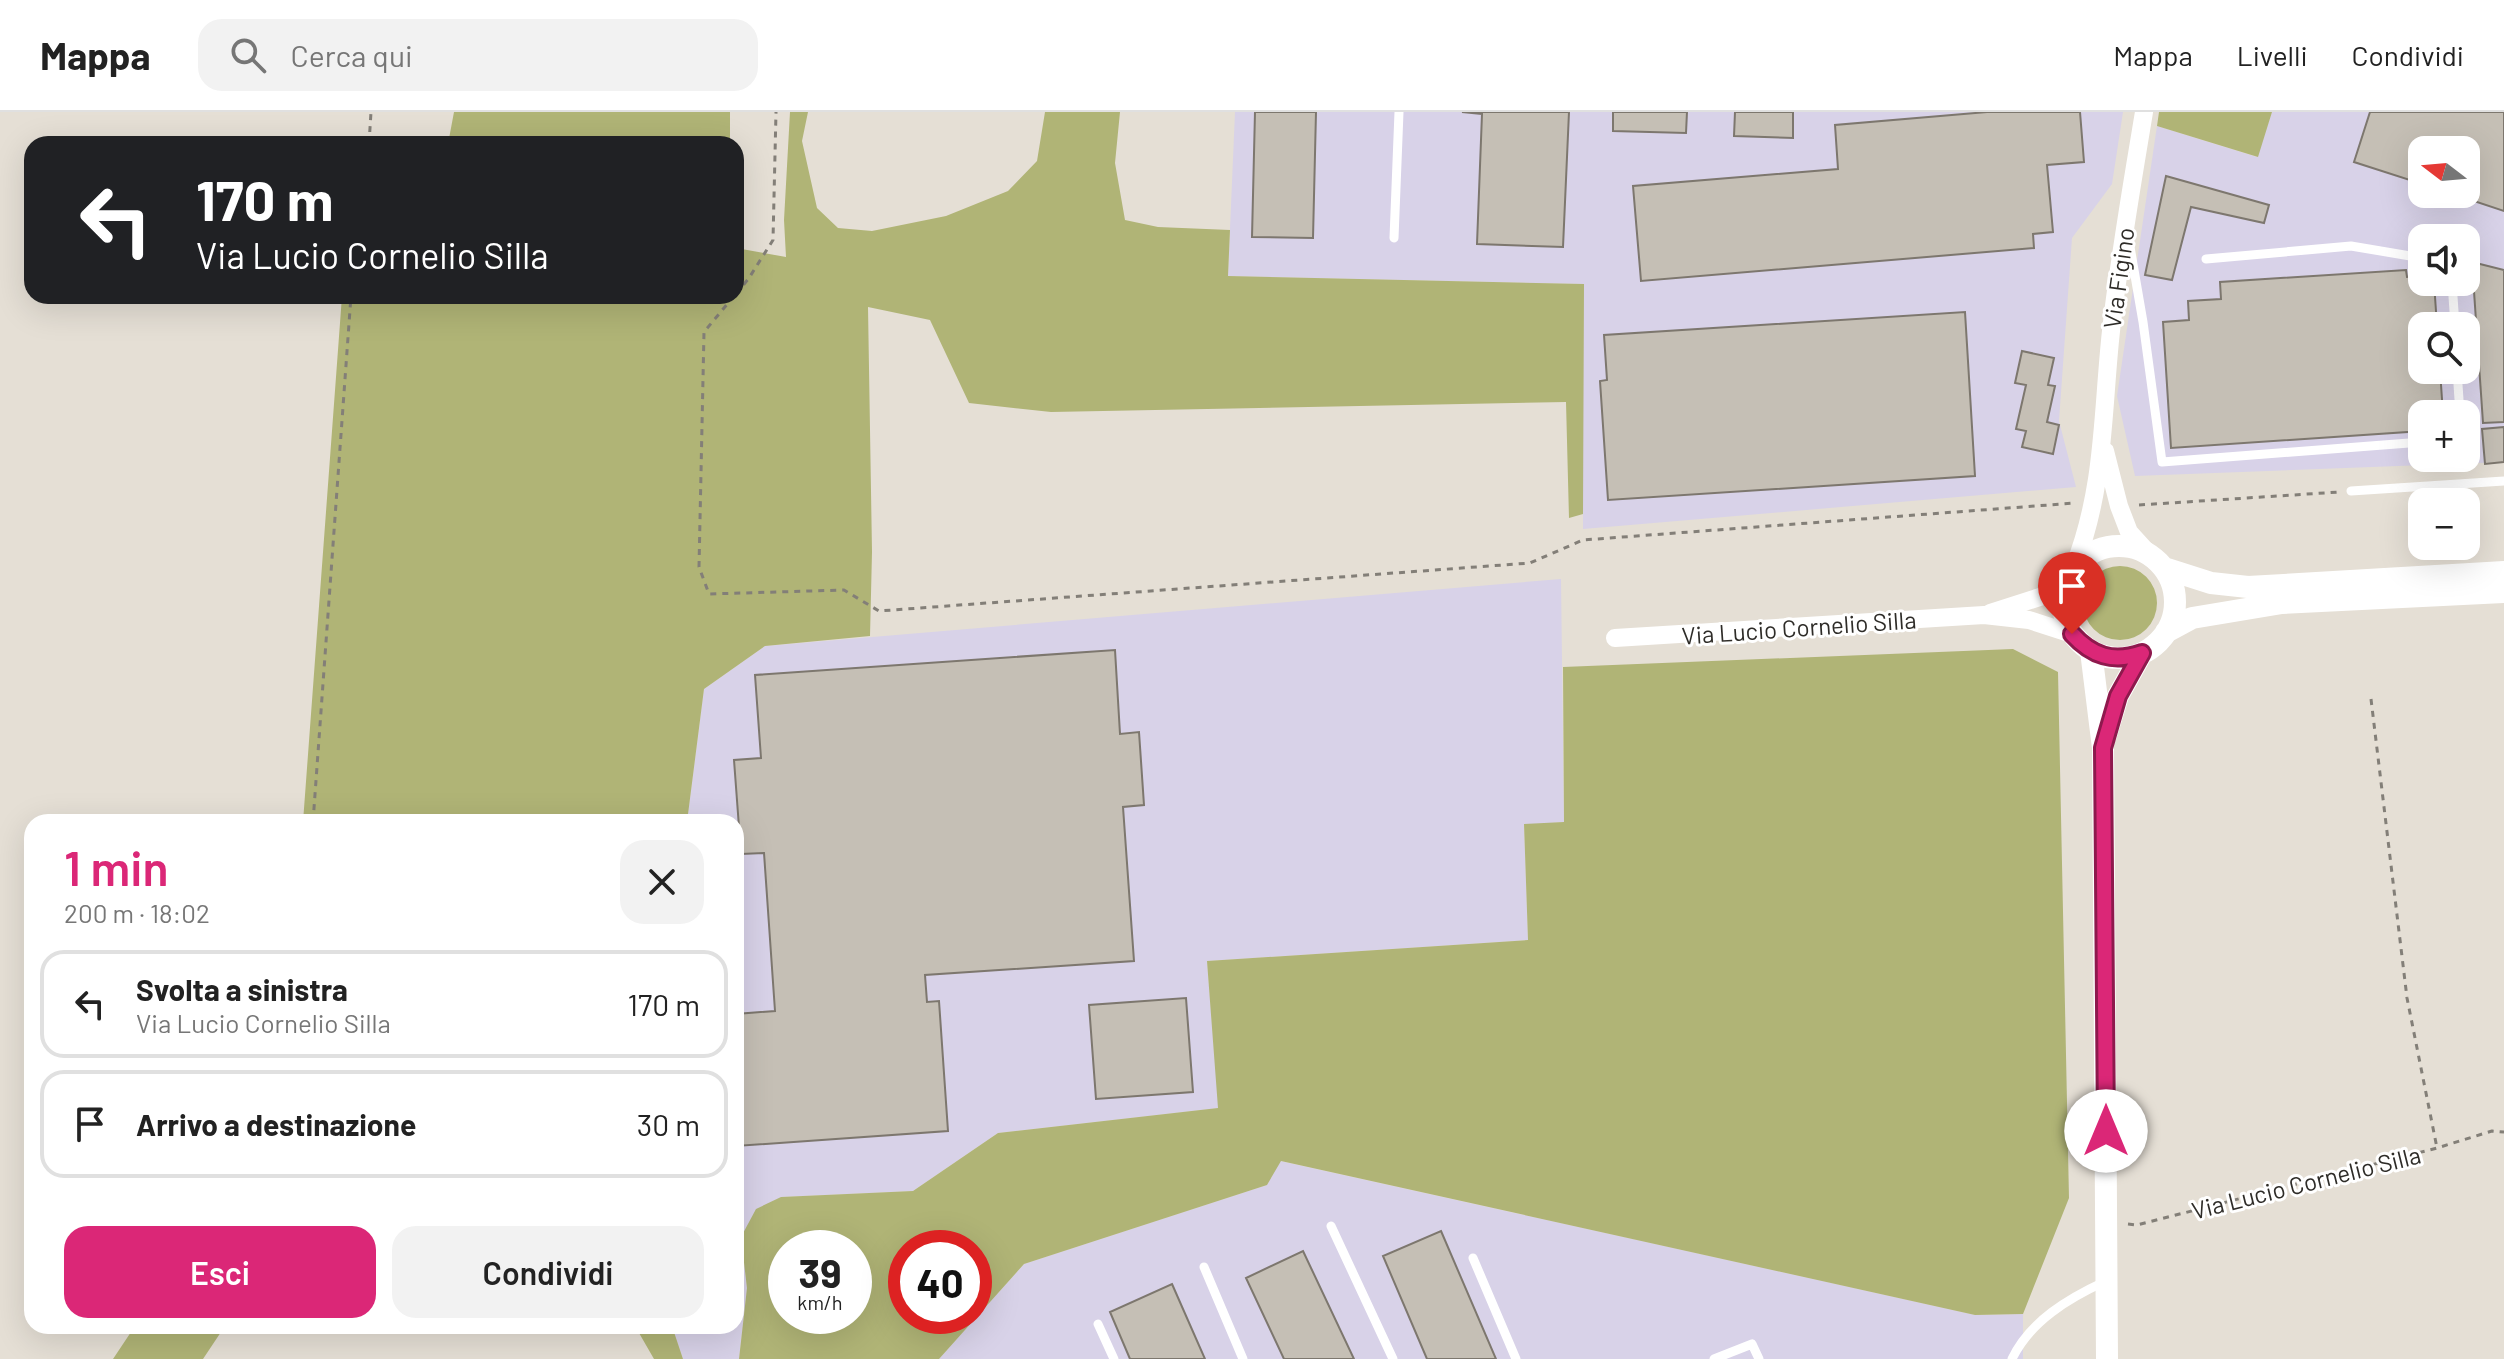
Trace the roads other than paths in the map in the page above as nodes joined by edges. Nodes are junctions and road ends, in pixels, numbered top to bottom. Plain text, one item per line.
1 (1399, 112) edge
2 (2144, 112) edge
3 (2126, 224) junction
4 (1394, 238) dead end
5 (2408, 256) edge
6 (2206, 259) dead end
7 (2408, 443) edge
8 (2103, 445) junction
9 (2504, 481) edge
10 (2351, 491) road end
11 (2156, 561) junction
12 (2504, 572) edge
13 (2070, 576) junction
14 (2504, 592) edge
15 (1984, 615) junction
16 (2166, 632) junction
17 (2072, 634) junction
18 (1615, 638) dead end
19 (2091, 651) junction
20 (2142, 653) junction
21 (2103, 748) junction
22 (1331, 1226) dead end
23 (1473, 1258) dead end
24 (1204, 1267) dead end
25 (2106, 1281) junction
26 (1098, 1324) dead end
27 (1114, 1359) edge
28 (1243, 1359) edge
29 (1393, 1359) edge
30 (1516, 1359) edge
31 (1714, 1359) edge
32 (1759, 1359) edge
33 (2012, 1359) edge
34 (2107, 1359) edge

1 - 4 lane
2 - 3 street, Via Figino
3 - 7 lane
3 - 8 street, Via Figino
5 - 6 lane
8 - 11 street, Via Figino
8 - 13 street, Via Figino
9 - 10 lane
11 - 12 street, Via Lucio Cornelio Silla
11 - 13 street, Via Lucio Cornelio Silla
11 - 16 street
13 - 15 street, Via Lucio Cornelio Silla
13 - 17 street
14 - 16 street
15 - 17 street, Via Lucio Cornelio Silla
15 - 18 street, Via Lucio Cornelio Silla
16 - 20 street
17 - 19 street, Via Lucio Cornelio Silla
19 - 20 street
19 - 21 street
20 - 21 street
21 - 25 street
22 - 29 lane
23 - 30 lane
24 - 28 lane
25 - 33 lane
25 - 34 street
26 - 27 lane
31 - 32 lane

